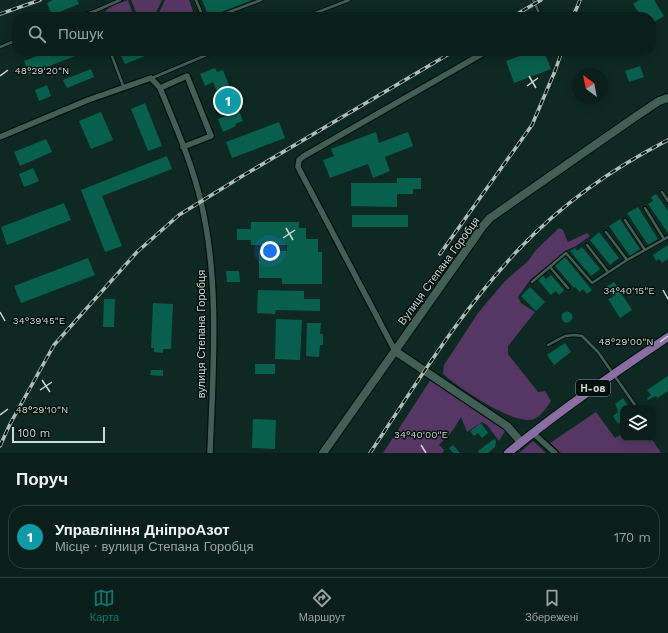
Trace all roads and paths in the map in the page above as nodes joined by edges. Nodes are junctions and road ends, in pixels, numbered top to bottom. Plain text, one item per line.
1 (120, 0) edge
2 (196, 0) edge
3 (261, 0) edge
4 (349, 0) edge
5 (533, 0) edge
6 (95, 11) joint
7 (92, 12) edge
8 (201, 12) edge
9 (229, 12) edge
10 (318, 12) edge
11 (539, 12) edge
12 (12, 42) edge
13 (0, 47) edge
14 (112, 56) edge
15 (204, 56) edge
16 (478, 56) edge
17 (151, 78) junction
18 (124, 88) junction
19 (160, 88) junction
20 (668, 98) edge
21 (0, 137) edge
22 (183, 148) junction
23 (662, 192) dead end
24 (668, 201) edge
25 (645, 208) dead end
26 (625, 220) dead end
27 (606, 232) dead end
28 (668, 237) edge
29 (664, 239) junction
30 (587, 245) dead end
31 (645, 250) junction
32 (627, 260) junction
33 (550, 266) junction
34 (608, 272) junction
35 (532, 282) dead end
36 (568, 288) dead end
37 (668, 337) edge
38 (548, 345) dead end
39 (395, 351) junction
40 (613, 374) junction
41 (635, 405) edge
42 (533, 433) junction
43 (521, 442) junction
44 (210, 453) edge
45 (323, 453) edge
46 (508, 453) edge
47 (555, 453) edge

1 - 6 lane
2 - 8 lane
3 - 9 lane
4 - 10 lane
5 - 11 lane
6 - 7 lane
12 - 13 lane
14 - 18 lane
15 - 17 lane
16 - 39 street
17 - 18 street
17 - 19 street
18 - 21 street
19 - 22 street, вулиця Степана Горобця
19 - 22 street
20 - 39 street, Вулиця Степана Горобця
22 - 44 street, вулиця Степана Горобця
23 - 24 lane
25 - 29 lane
26 - 31 lane
27 - 32 lane
28 - 29 lane
29 - 31 lane
30 - 34 lane
31 - 32 lane
32 - 34 lane
33 - 34 lane
33 - 35 lane
33 - 36 lane
37 - 40 main road, Н-08
38 - 40 lane
39 - 43 street
39 - 45 street, Вулиця Степана Горобця
40 - 41 lane
40 - 42 main road, Н-08
42 - 43 main road, Н-08
42 - 47 street
43 - 46 main road, Н-08

